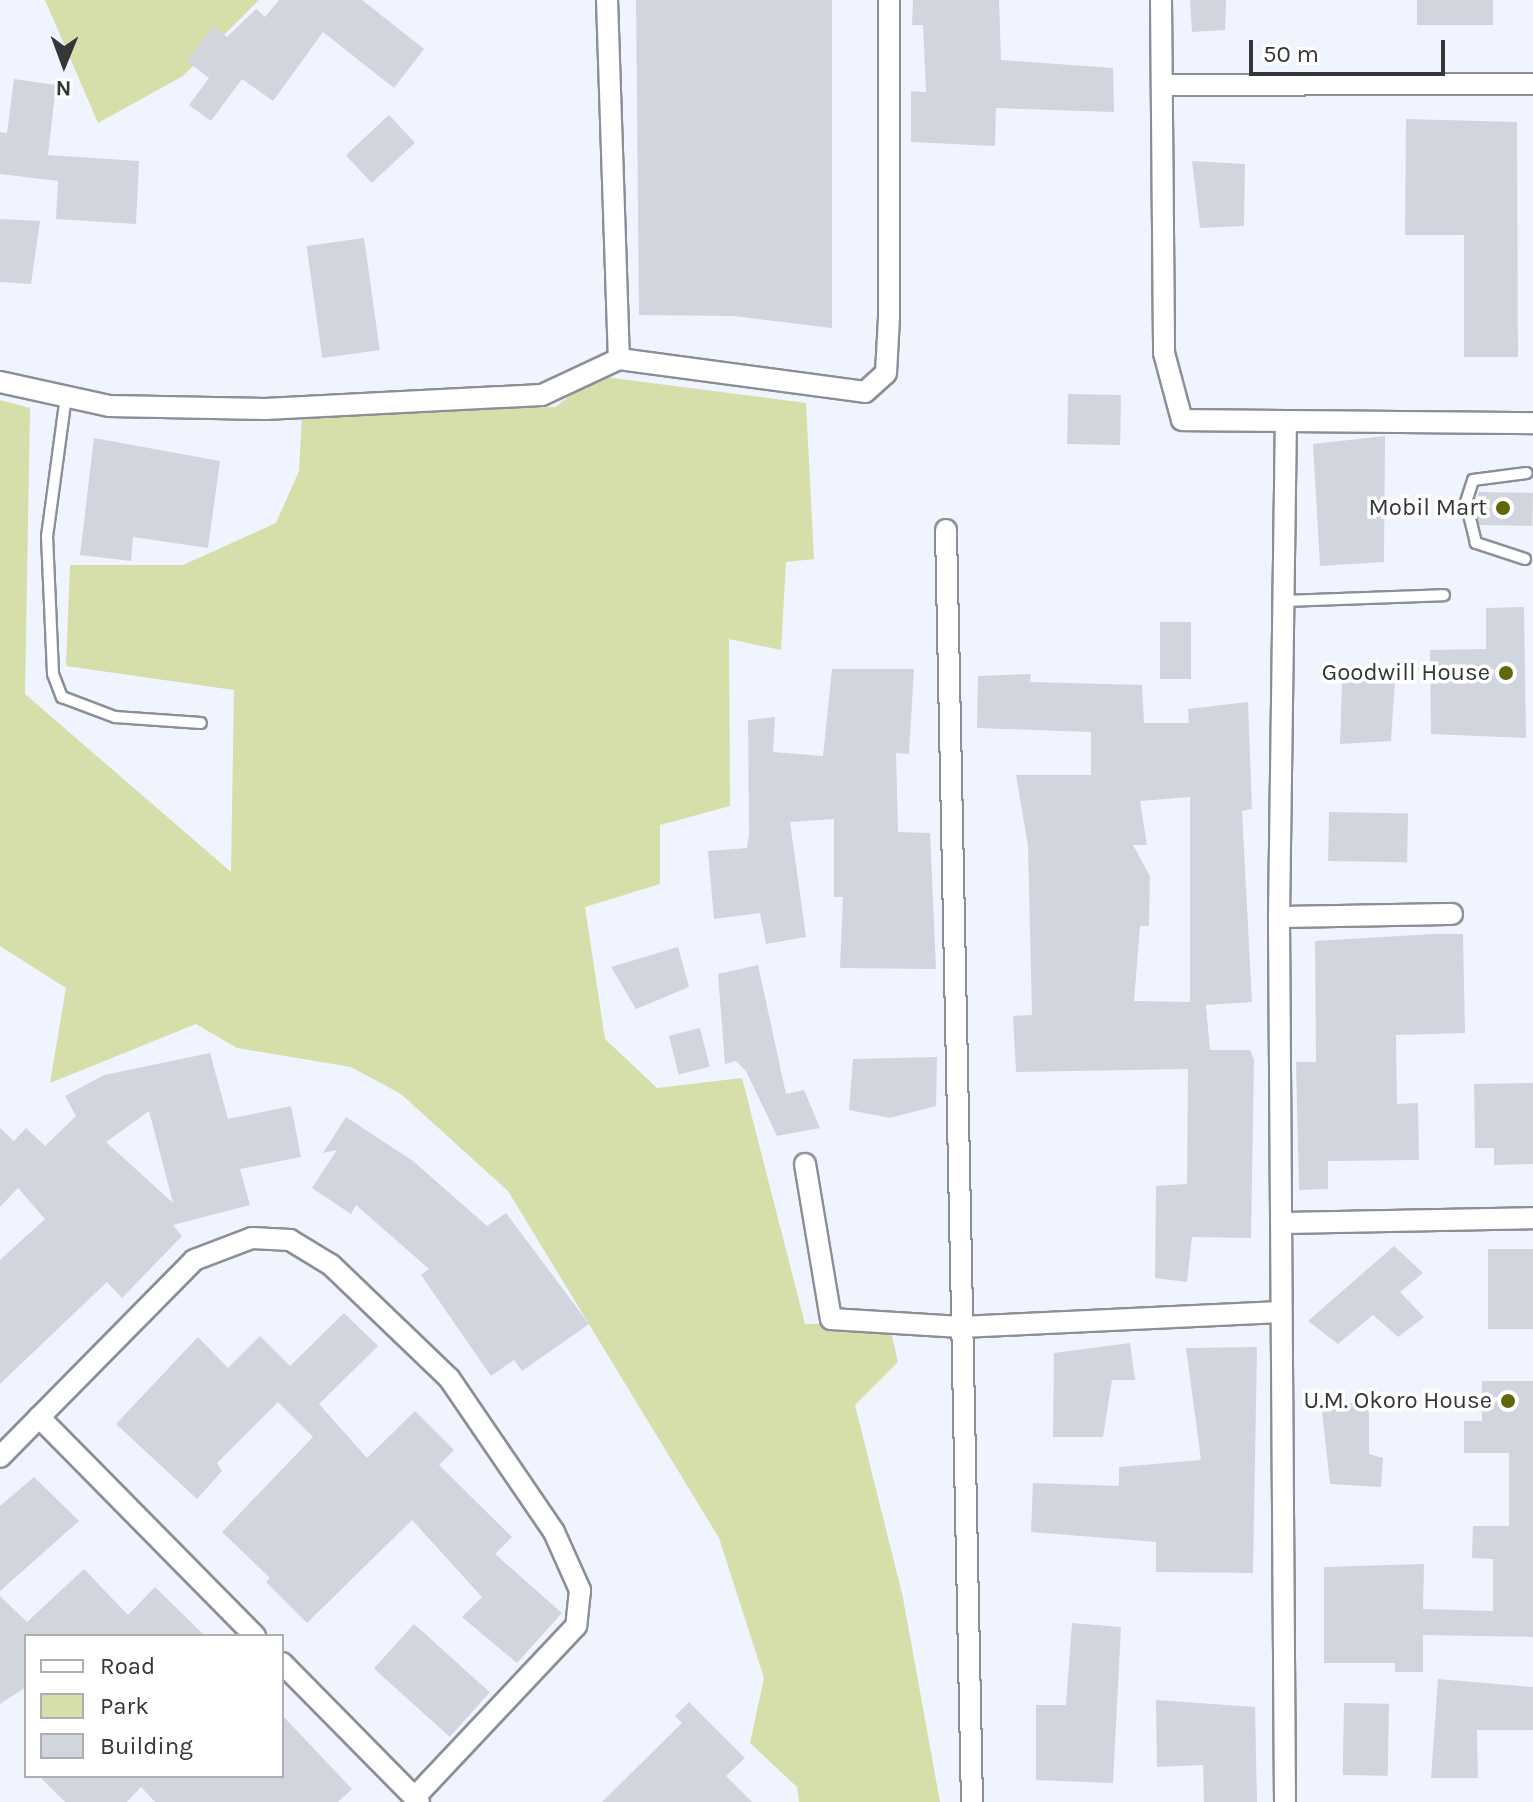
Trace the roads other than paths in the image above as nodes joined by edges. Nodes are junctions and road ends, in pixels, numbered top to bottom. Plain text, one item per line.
1 (607, 0) edge
2 (889, 0) edge
3 (1161, 0) edge
4 (1533, 84) edge
5 (1162, 85) junction
6 (619, 359) junction
7 (0, 382) edge
8 (66, 396) junction
9 (1533, 423) edge
10 (1286, 425) junction
11 (1527, 473) dead end
12 (946, 530) dead end
13 (1525, 559) dead end
14 (1444, 595) dead end
15 (1283, 601) junction
16 (201, 723) dead end
17 (1452, 914) dead end
18 (1279, 917) junction
19 (805, 1164) dead end
20 (1533, 1218) edge
21 (1282, 1223) junction
22 (1281, 1312) junction
23 (961, 1327) junction
24 (39, 1417) junction
25 (0, 1457) edge
26 (253, 1634) edge
27 (284, 1665) edge
28 (417, 1800) edge
29 (972, 1802) edge
30 (1285, 1802) edge

1 - 6 street
2 - 6 street
3 - 5 street
4 - 5 street
5 - 10 street
6 - 8 street
7 - 8 street
8 - 16 lane
9 - 10 street
10 - 15 street
11 - 13 lane
12 - 23 street
14 - 15 lane
15 - 18 street
17 - 18 street
18 - 21 street
19 - 23 street
20 - 21 street
21 - 22 street
22 - 23 street
22 - 30 street
23 - 29 street
24 - 25 street
24 - 26 street
24 - 28 street
27 - 28 street

